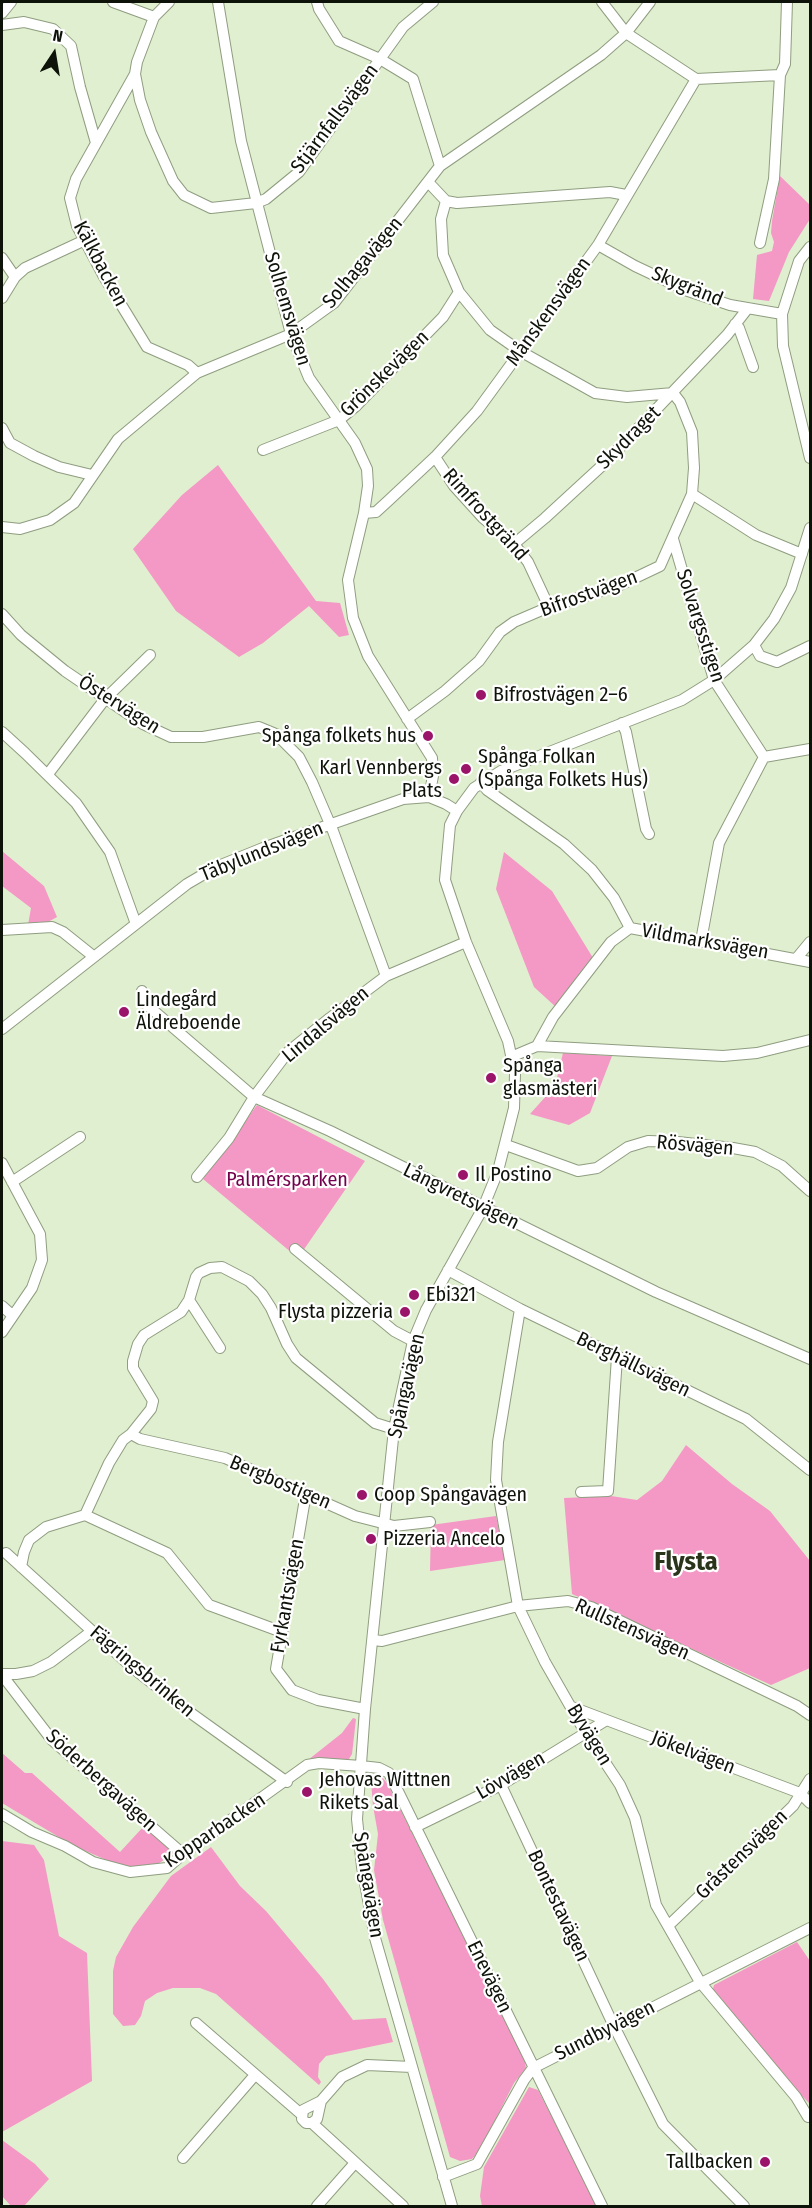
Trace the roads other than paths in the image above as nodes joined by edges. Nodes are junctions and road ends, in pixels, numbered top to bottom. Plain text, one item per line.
1 (11, 2) edge
2 (113, 2) edge
3 (169, 2) edge
4 (218, 2) edge
5 (317, 2) edge
6 (433, 2) edge
7 (602, 2) edge
8 (650, 2) edge
9 (787, 2) edge
10 (2, 13) edge
11 (154, 17) junction
12 (2, 25) edge
13 (626, 33) junction
14 (380, 59) junction
15 (135, 74) junction
16 (780, 75) junction
17 (696, 79) junction
18 (123, 96) junction
19 (140, 100) junction
20 (96, 143) junction
21 (440, 166) junction
22 (429, 183) junction
23 (626, 195) junction
24 (446, 201) junction
25 (256, 203) junction
26 (85, 240) junction
27 (760, 243) dead end
28 (598, 245) junction
29 (810, 247) edge
30 (2, 258) edge
31 (15, 277) junction
32 (459, 292) junction
33 (2, 298) edge
34 (748, 308) junction
35 (782, 314) junction
36 (735, 324) junction
37 (291, 334) junction
38 (520, 351) junction
39 (753, 367) dead end
40 (197, 373) junction
41 (673, 393) junction
42 (339, 420) junction
43 (2, 428) edge
44 (263, 450) dead end
45 (435, 457) junction
46 (810, 458) edge
47 (92, 475) junction
48 (692, 494) junction
49 (364, 513) junction
50 (2, 527) edge
51 (810, 528) edge
52 (673, 539) junction
53 (514, 544) junction
54 (802, 554) junction
55 (549, 607) junction
56 (2, 614) edge
57 (754, 645) junction
58 (810, 646) edge
59 (150, 655) dead end
60 (714, 680) junction
61 (105, 699) junction
62 (407, 719) junction
63 (622, 723) junction
64 (2, 732) edge
65 (810, 749) edge
66 (764, 758) junction
67 (48, 774) junction
68 (481, 782) junction
69 (429, 797) junction
70 (457, 811) junction
71 (330, 824) junction
72 (649, 834) dead end
73 (136, 924) junction
74 (630, 928) junction
75 (2, 930) edge
76 (701, 941) junction
77 (466, 942) junction
78 (810, 942) edge
79 (93, 956) junction
80 (796, 959) junction
81 (810, 962) edge
82 (386, 976) junction
83 (142, 991) dead end
84 (2, 1029) edge
85 (810, 1040) edge
86 (537, 1046) junction
87 (512, 1057) junction
88 (254, 1096) junction
89 (80, 1137) dead end
90 (506, 1145) junction
91 (2, 1163) edge
92 (197, 1177) dead end
93 (12, 1182) junction
94 (810, 1191) edge
95 (483, 1208) junction
96 (294, 1249) dead end
97 (448, 1270) junction
98 (189, 1300) junction
99 (2, 1306) edge
100 (520, 1310) junction
101 (12, 1315) junction
102 (2, 1332) edge
103 (413, 1341) junction
104 (220, 1348) dead end
105 (617, 1357) junction
106 (810, 1359) edge
107 (394, 1429) junction
108 (131, 1434) junction
109 (810, 1470) edge
110 (581, 1492) dead end
111 (306, 1493) junction
112 (85, 1515) junction
113 (430, 1522) dead end
114 (385, 1524) junction
115 (6, 1553) dead end
116 (21, 1567) junction
117 (518, 1606) junction
118 (92, 1631) junction
119 (282, 1632) junction
120 (373, 1640) junction
121 (2, 1674) edge
122 (572, 1707) junction
123 (365, 1709) junction
124 (810, 1715) edge
125 (605, 1721) junction
126 (585, 1732) junction
127 (361, 1766) junction
128 (810, 1779) edge
129 (287, 1782) junction
130 (501, 1785) junction
131 (800, 1793) junction
132 (810, 1803) edge
133 (2, 1814) edge
134 (415, 1827) junction
135 (183, 1854) junction
136 (668, 1926) junction
137 (810, 1928) edge
138 (700, 1982) junction
139 (196, 2023) dead end
140 (614, 2027) junction
141 (412, 2067) junction
142 (533, 2068) junction
143 (255, 2075) junction
144 (321, 2102) junction
145 (301, 2114) junction
146 (808, 2117) dead end
147 (312, 2123) junction
148 (183, 2158) dead end
149 (354, 2164) junction
150 (443, 2177) junction
151 (317, 2206) edge
152 (404, 2206) edge
153 (452, 2206) edge
154 (602, 2206) edge
155 (744, 2206) edge

1 - 10 street
2 - 11 street
3 - 11 street, Kälkbacken
4 - 25 street, Solhemsvägen
5 - 14 street
6 - 14 street, Stjärnfallsvägen
7 - 13 street
8 - 13 street, Solhagavägen
9 - 16 street
11 - 15 street, Kälkbacken
12 - 20 street
13 - 17 street
13 - 21 street, Solhagavägen
14 - 21 street
14 - 25 street, Stjärnfallsvägen
15 - 18 street, Kälkbacken
15 - 19 street, Stjärnfallsvägen
16 - 17 street
16 - 27 street
17 - 23 street, Månskensvägen
18 - 19 street
18 - 20 street, Kälkbacken
19 - 25 street, Stjärnfallsvägen
20 - 26 street, Kälkbacken
21 - 22 street, Solhagavägen
22 - 24 street
22 - 37 street, Solhagavägen
23 - 24 street
23 - 28 street, Månskensvägen
24 - 32 street
25 - 37 street, Solhemsvägen
26 - 31 street
26 - 40 street, Kälkbacken
28 - 34 street, Skygränd
28 - 38 street, Månskensvägen
29 - 35 street
30 - 31 street
31 - 33 street
32 - 38 street
32 - 42 street, Grönskevägen
34 - 35 street, Skygränd
34 - 36 street, Skydraget
35 - 46 street
36 - 39 street
36 - 41 street, Skydraget
37 - 40 street, Solhagavägen
37 - 42 street, Solhemsvägen
38 - 41 street
38 - 45 street, Månskensvägen
40 - 47 street, Solhagavägen
41 - 48 street, Bifrostvägen
41 - 53 street, Skydraget
42 - 44 street, Grönskevägen
42 - 49 street, Solhemsvägen
43 - 47 street
45 - 49 street, Månskensvägen
45 - 53 street, Rimfrostgränd
47 - 50 street, Solhagavägen
48 - 52 street, Bifrostvägen
48 - 54 street
49 - 62 street, Solhemsvägen
51 - 54 street, Spångavägen
52 - 55 street, Bifrostvägen
52 - 60 street, Solvargsstigen
53 - 55 street, Rimfrostgränd
54 - 57 street, Spångavägen
55 - 62 street, Bifrostvägen
56 - 61 street, Östervägen
57 - 58 street
57 - 60 street, Spångavägen
59 - 61 street
60 - 63 street, Spångavägen
60 - 66 street, Solvargsstigen
61 - 67 street
61 - 71 street, Östervägen
62 - 69 street, Solhemsvägen
63 - 68 street, Spångavägen
63 - 72 street
64 - 67 street
65 - 66 street
66 - 76 street
67 - 73 street
68 - 70 street, Spångavägen
68 - 74 street, Vildmarksvägen
69 - 70 street
69 - 71 street, Täbylundsvägen
70 - 77 street, Spångavägen
71 - 73 street, Täbylundsvägen
71 - 82 street, Östervägen
73 - 79 street, Täbylundsvägen
74 - 76 street, Vildmarksvägen
74 - 86 street
75 - 79 street
76 - 80 street, Vildmarksvägen
77 - 82 street, Lindalsvägen
77 - 87 street, Spångavägen
78 - 80 street
79 - 84 street, Täbylundsvägen
80 - 81 street, Vildmarksvägen
82 - 88 street, Lindalsvägen
83 - 88 street, Långvretsvägen
85 - 86 street
86 - 87 street
87 - 90 street, Spångavägen
88 - 92 street, Lindalsvägen
88 - 95 street, Långvretsvägen
89 - 93 street
90 - 94 street, Rösvägen
90 - 95 street, Spångavägen
91 - 93 street
93 - 101 street
95 - 97 street, Spångavägen
95 - 106 street, Långvretsvägen
96 - 103 street
97 - 100 street, Berghällsvägen
97 - 103 street, Spångavägen
98 - 104 street
98 - 107 street
98 - 108 street
99 - 101 street
100 - 105 street, Berghällsvägen
100 - 117 street, Byvägen
101 - 102 street
103 - 107 street, Spångavägen
105 - 109 street, Berghällsvägen
105 - 110 street
107 - 114 street, Spångavägen
108 - 111 street, Bergbostigen
108 - 112 street
111 - 114 street, Bergbostigen
111 - 119 street, Fyrkantsvägen
112 - 116 street
112 - 119 street
113 - 114 street, Bergbostigen
114 - 120 street, Spångavägen
115 - 116 street, Fägringsbrinken
116 - 118 street, Fägringsbrinken
117 - 120 street, Rullstensvägen
117 - 122 street, Byvägen
117 - 124 street, Rullstensvägen
118 - 121 street
118 - 129 street, Fägringsbrinken
119 - 123 street, Fyrkantsvägen
120 - 123 street, Spångavägen
121 - 135 street, Söderbergavägen
122 - 125 street, Jökelvägen
122 - 126 street, Byvägen
123 - 127 street, Spångavägen
125 - 126 street, Lövvägen
125 - 131 street, Jökelvägen
126 - 130 street, Lövvägen
126 - 136 street, Byvägen
127 - 129 street, Kopparbacken
127 - 134 street, Enevägen
127 - 141 street, Spångavägen
128 - 131 street, Gråstensvägen
129 - 135 street, Kopparbacken
130 - 134 street, Lövvägen
130 - 140 street, Bontestavägen
131 - 132 street, Jökelvägen
131 - 136 street, Gråstensvägen
133 - 135 street, Kopparbacken
134 - 142 street, Enevägen
136 - 138 street, Byvägen
137 - 138 street, Sundbyvägen
138 - 140 street, Sundbyvägen
138 - 146 street, Byvägen
139 - 143 street
140 - 142 street, Sundbyvägen
140 - 155 street, Bontestavägen
141 - 144 street
141 - 150 street, Spångavägen
142 - 150 street, Sundbyvägen
142 - 154 street, Enevägen
143 - 145 street
143 - 148 street
144 - 145 street
144 - 147 street
145 - 147 street
147 - 149 street
149 - 151 street
149 - 152 street
150 - 153 street, Spångavägen

